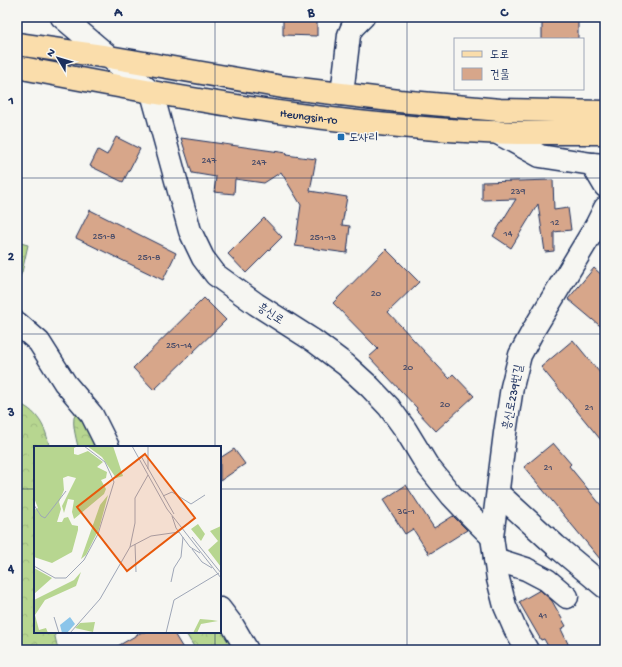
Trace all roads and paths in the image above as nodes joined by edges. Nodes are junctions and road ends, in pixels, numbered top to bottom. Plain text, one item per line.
1 (62, 17) edge
2 (363, 17) edge
3 (17, 44) edge
4 (109, 57) junction
5 (17, 67) edge
6 (152, 93) junction
7 (342, 94) junction
8 (605, 112) edge
9 (496, 132) junction
10 (605, 133) edge
11 (598, 164) edge
12 (605, 186) edge
13 (605, 208) edge
14 (17, 323) edge
15 (108, 446) edge
16 (498, 493) junction
17 (492, 537) junction
18 (495, 559) junction
19 (605, 587) edge
20 (567, 597) dead end
21 (221, 610) edge
22 (247, 650) edge
23 (527, 650) edge

1 - 4 lane
2 - 7 lane
3 - 4 main road
4 - 6 lane
4 - 7 main road
5 - 6 main road, Heungsin-ro
6 - 9 main road, Heungsin-ro
6 - 17 lane, 흥신로
7 - 8 main road
9 - 10 main road, Heungsin-ro
9 - 11 lane
11 - 12 lane
13 - 16 lane, 흥신로239번길
14 - 15 lane
16 - 17 lane, 흥신로239번길
16 - 19 lane
17 - 18 lane, 흥신로239번길
18 - 20 lane
18 - 23 lane, 흥신로239번길
21 - 22 lane

